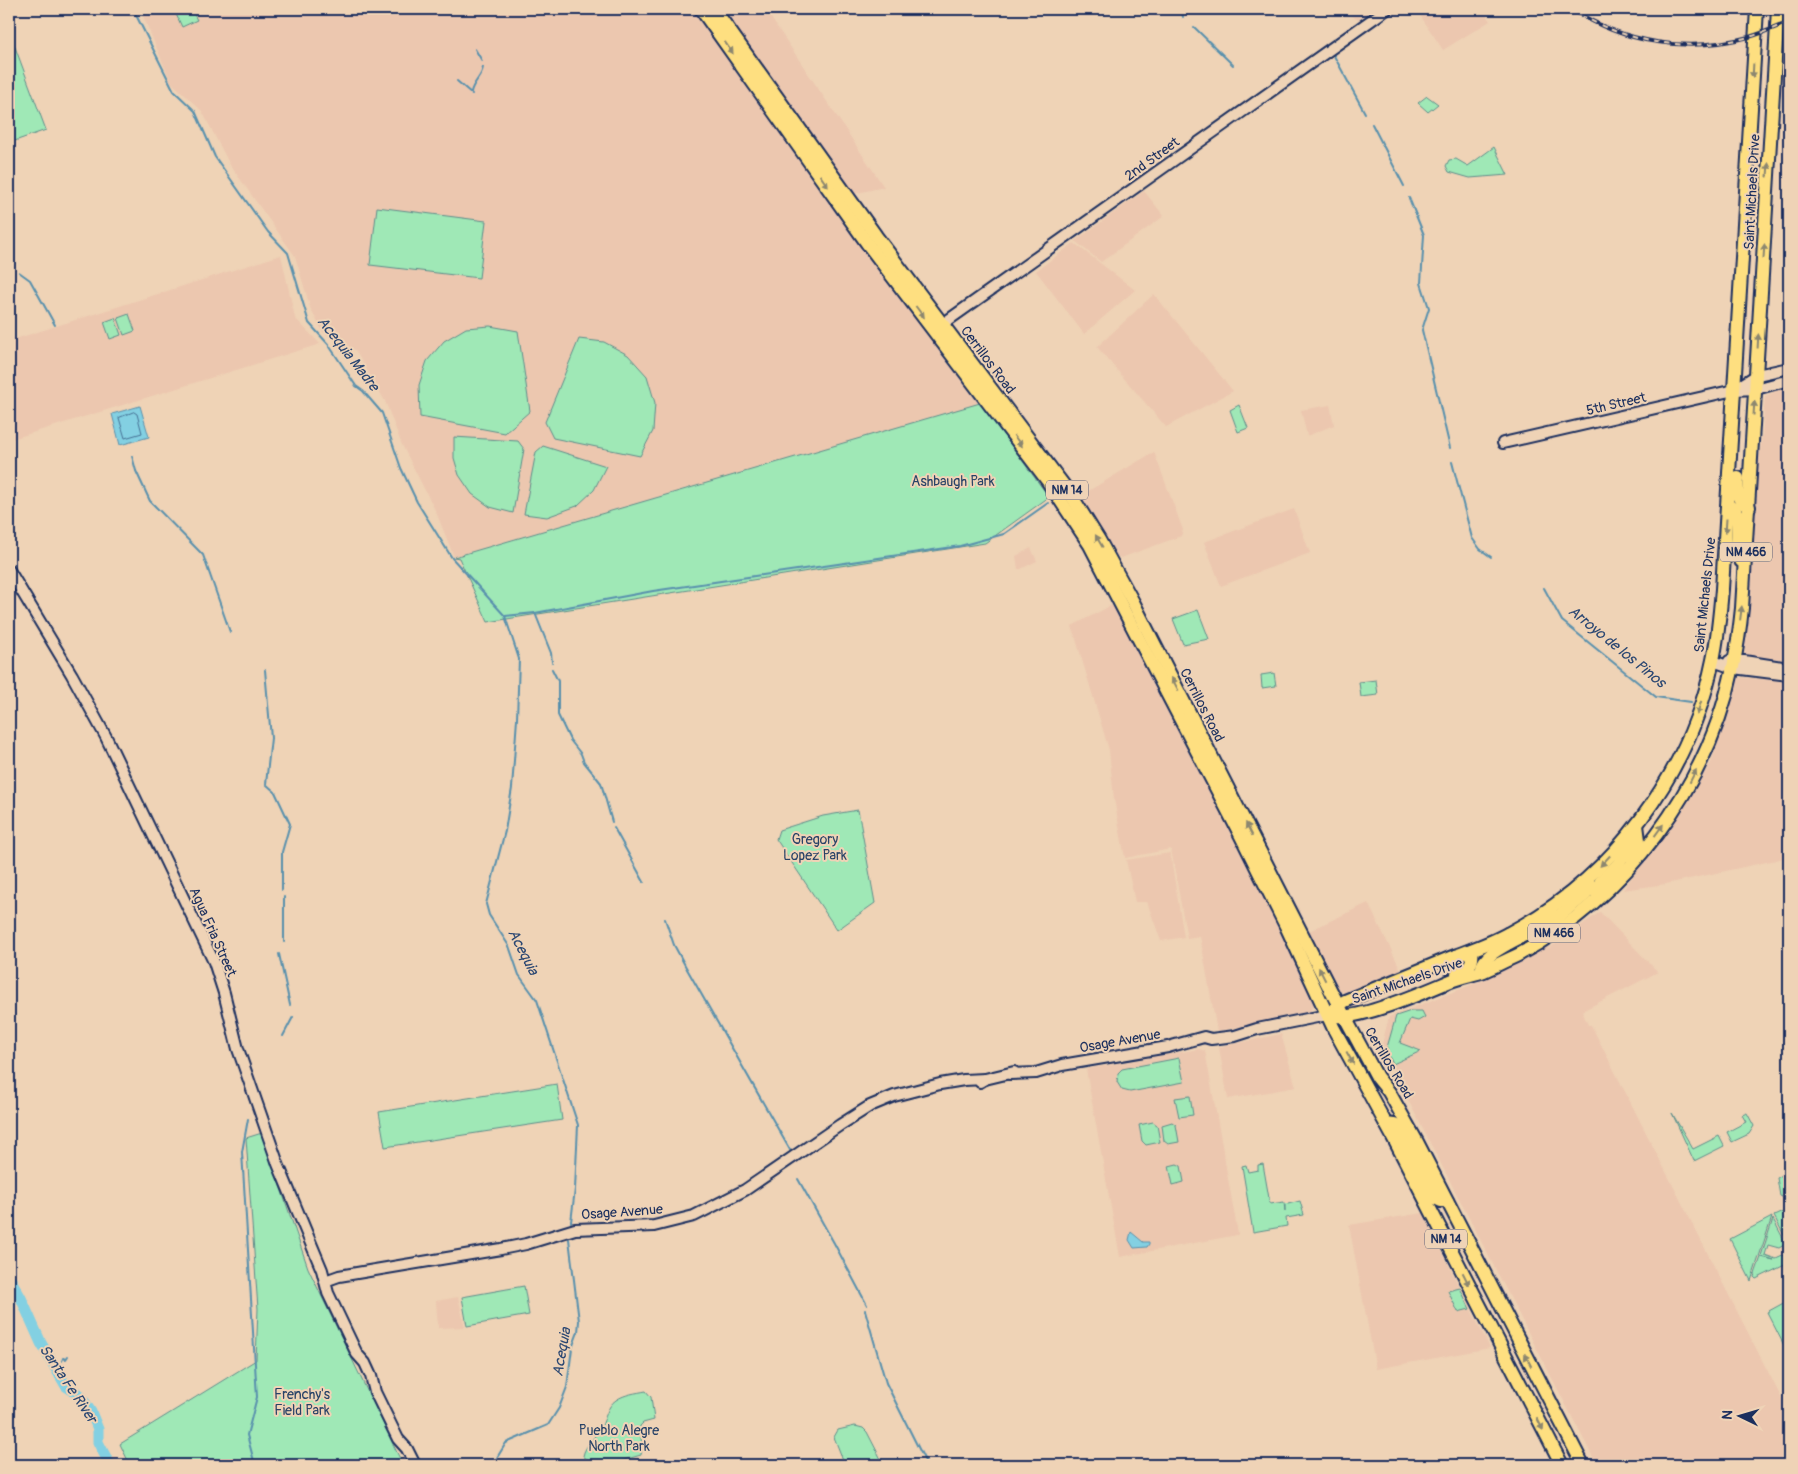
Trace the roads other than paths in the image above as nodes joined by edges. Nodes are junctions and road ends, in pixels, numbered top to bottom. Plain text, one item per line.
1 (701, 9) edge
2 (714, 9) edge
3 (1387, 9) edge
4 (1756, 9) edge
5 (1778, 9) edge
6 (938, 328) junction
7 (1789, 368) edge
8 (1757, 375) junction
9 (1789, 380) edge
10 (1756, 389) junction
11 (1734, 390) junction
12 (1731, 442) junction
13 (1503, 443) dead end
14 (1728, 505) junction
15 (1749, 507) junction
16 (9, 570) edge
17 (1744, 578) junction
18 (1713, 661) junction
19 (1734, 665) junction
20 (1789, 668) edge
21 (1789, 675) edge
22 (1634, 828) junction
23 (1588, 878) junction
24 (1616, 881) junction
25 (1598, 898) junction
26 (1560, 901) junction
27 (1538, 943) junction
28 (1472, 950) junction
29 (1482, 971) junction
30 (1423, 993) junction
31 (1341, 1012) junction
32 (1327, 1015) junction
33 (1389, 1092) junction
34 (1386, 1124) junction
35 (1393, 1137) junction
36 (1438, 1185) junction
37 (1447, 1201) junction
38 (1429, 1207) junction
39 (1485, 1277) junction
40 (325, 1281) junction
41 (398, 1439) junction
42 (408, 1465) edge
43 (415, 1465) edge
44 (1562, 1465) edge
45 (1583, 1465) edge

1 -> 6 main road, Cerrillos Road / NM 14
2 - 6 main road, Cerrillos Road / NM 14
3 - 6 street, 2nd Street
4 -> 11 main road, Saint Michaels Drive / NM 466
8 -> 5 main road, Saint Michaels Drive / NM 466
31 -> 6 main road, Cerrillos Road / NM 14
6 -> 32 main road, Cerrillos Road / NM 14
7 - 8 street, 5th Street
8 - 10 main road, Saint Michaels Drive / NM 466
8 - 11 street, 5th Street
9 - 10 street, 5th Street
10 - 11 street, 5th Street
15 -> 10 main road, Saint Michaels Drive / NM 466
11 - 12 main road, Saint Michaels Drive / NM 466
11 - 13 street, 5th Street
12 - 14 main road, Saint Michaels Drive / NM 466
12 - 15 main road
14 - 17 main road
14 -> 18 main road, Saint Michaels Drive / NM 466
15 - 17 main road, Saint Michaels Drive / NM 466
16 - 40 street, Agua Fria Street
19 -> 17 main road, Saint Michaels Drive / NM 466
18 - 19 street
18 -> 22 main road, Saint Michaels Drive / NM 466
19 - 20 street
19 - 21 street
24 -> 19 main road, Saint Michaels Drive / NM 466
22 -> 23 main road, Saint Michaels Drive / NM 466
22 - 24 main road
22 - 25 main road
23 - 26 main road, Saint Michaels Drive / NM 466
23 - 27 main road
24 - 25 main road, Saint Michaels Drive / NM 466
25 - 27 main road, Saint Michaels Drive / NM 466
26 - 28 main road, Saint Michaels Drive / NM 466
26 - 29 main road
27 - 29 main road, Saint Michaels Drive / NM 466
28 - 30 main road
28 - 31 main road, Saint Michaels Drive / NM 466
29 - 30 main road, Saint Michaels Drive / NM 466
29 - 33 main road
30 - 31 main road, Saint Michaels Drive / NM 466
31 - 32 main road, Saint Michaels Drive / NM 466
31 - 33 main road, Cerrillos Road / NM 14
32 -> 34 main road, Cerrillos Road / NM 14
32 - 40 street, Osage Avenue
33 - 36 main road, Cerrillos Road / NM 14
34 - 35 main road, Cerrillos Road / NM 14
34 - 36 main road
35 - 37 main road
35 - 38 main road, Cerrillos Road / NM 14
36 - 37 main road, Cerrillos Road / NM 14
37 - 39 main road, Cerrillos Road / NM 14
38 - 39 main road
38 -> 44 main road, Cerrillos Road / NM 14
45 -> 39 main road, Cerrillos Road / NM 14
40 - 41 street, Agua Fria Street
41 - 42 street, Agua Fria Street
41 - 43 street, Agua Fria Street

